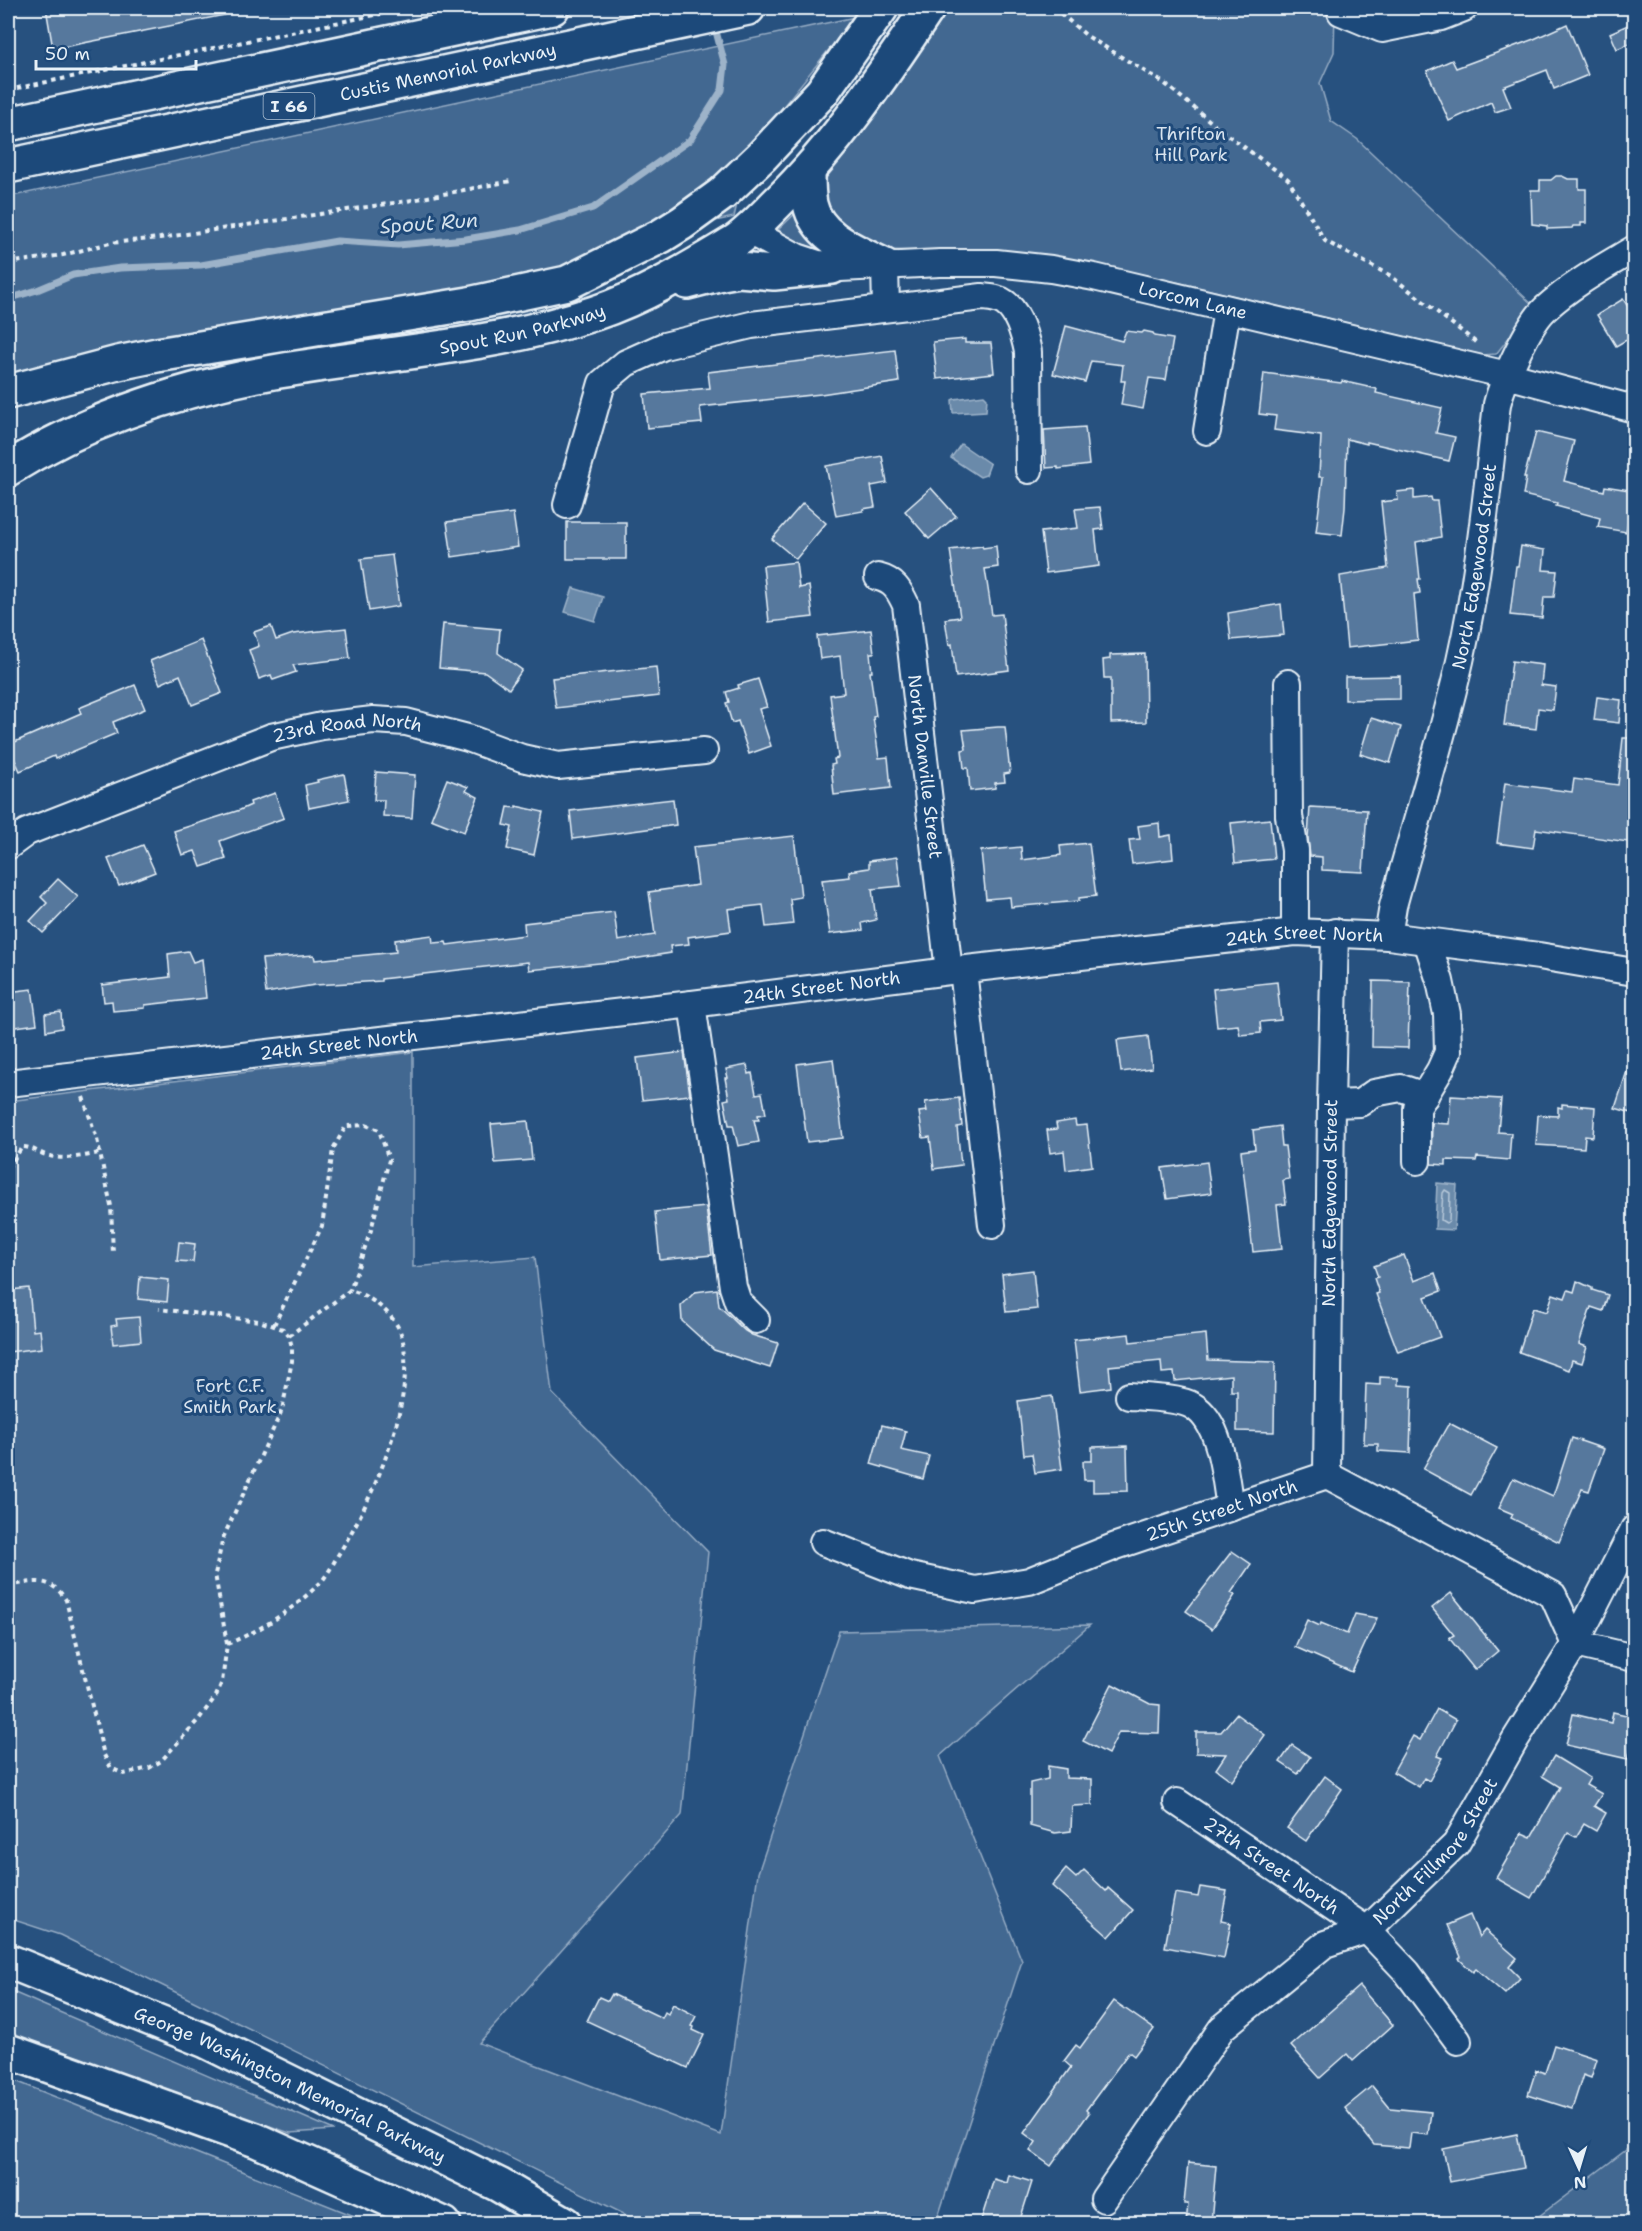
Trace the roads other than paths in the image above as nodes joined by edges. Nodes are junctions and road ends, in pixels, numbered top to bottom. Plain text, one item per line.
1 (552, 8) edge
2 (748, 8) edge
3 (881, 8) edge
4 (928, 8) edge
5 (1464, 8) edge
6 (1341, 12) dead end
7 (822, 92) junction
8 (8, 124) edge
9 (8, 166) edge
10 (808, 171) junction
11 (749, 231) junction
12 (1635, 249) edge
13 (885, 266) junction
14 (832, 267) junction
15 (567, 283) junction
16 (641, 295) junction
17 (886, 308) junction
18 (1227, 309) junction
19 (1508, 375) junction
20 (8, 392) edge
21 (1635, 409) edge
22 (1207, 431) dead end
23 (8, 469) edge
24 (1029, 470) dead end
25 (567, 505) dead end
26 (878, 577) dead end
27 (1288, 683) dead end
28 (704, 751) dead end
29 (8, 846) edge
30 (1295, 932) junction
31 (1335, 932) junction
32 (1388, 936) junction
33 (1427, 941) junction
34 (956, 970) junction
35 (1635, 972) edge
36 (692, 1004) junction
37 (8, 1083) edge
38 (1425, 1096) junction
39 (1331, 1104) junction
40 (1417, 1161) dead end
41 (992, 1225) dead end
42 (756, 1320) dead end
43 (1129, 1396) dead end
44 (1327, 1475) junction
45 (1230, 1508) junction
46 (1635, 1529) edge
47 (823, 1542) dead end
48 (1575, 1644) junction
49 (1635, 1658) edge
50 (1177, 1802) dead end
51 (1367, 1930) junction
52 (8, 1961) edge
53 (1458, 2041) dead end
54 (8, 2051) edge
55 (1104, 2199) dead end
56 (444, 2223) edge
57 (566, 2223) edge

1 - 8 main road, I 66
2 - 9 main road, Custis Memorial Parkway / I 66
3 - 7 main road, Spout Run Parkway
4 - 10 main road, Spout Run Parkway
5 - 6 street
7 - 11 main road
7 - 15 main road, Spout Run Parkway
10 - 11 main road, Spout Run Parkway
10 - 13 main road
11 - 14 street, Lorcom Lane
11 - 15 main road
11 - 16 main road, Spout Run Parkway
12 - 19 street, North Edgewood Street
13 - 14 street, Lorcom Lane
13 - 17 street
13 - 18 street, Lorcom Lane
14 - 16 main road
15 - 20 main road, Spout Run Parkway
16 - 23 main road, Spout Run Parkway
17 - 24 street
17 - 25 street
18 - 19 street, Lorcom Lane
18 - 22 street
19 - 21 street, Lorcom Lane
19 - 32 street, North Edgewood Street
26 - 34 street, North Danville Street
27 - 30 street
28 - 29 street, 23rd Road North
30 - 31 street, 24th Street North
30 - 34 street, 24th Street North
31 - 32 street, 24th Street North
31 - 39 street, North Edgewood Street
32 - 33 street, 24th Street North
33 - 35 street, 24th Street North
33 - 38 street
34 - 36 street, 24th Street North
34 - 41 street, North Danville Street
36 - 37 street, 24th Street North
36 - 42 street
38 - 39 street
38 - 40 street
39 - 44 street, North Edgewood Street
43 - 45 street
44 - 45 street, 25th Street North
44 - 48 street
45 - 47 street, 25th Street North
46 - 48 street, North Fillmore Street
48 - 49 street
48 - 51 street, North Fillmore Street
50 - 51 street, 27th Street North
51 - 53 street, 27th Street North
51 - 55 street, North Fillmore Street
52 - 57 main road, George Washington Memorial Parkway
54 - 56 main road

